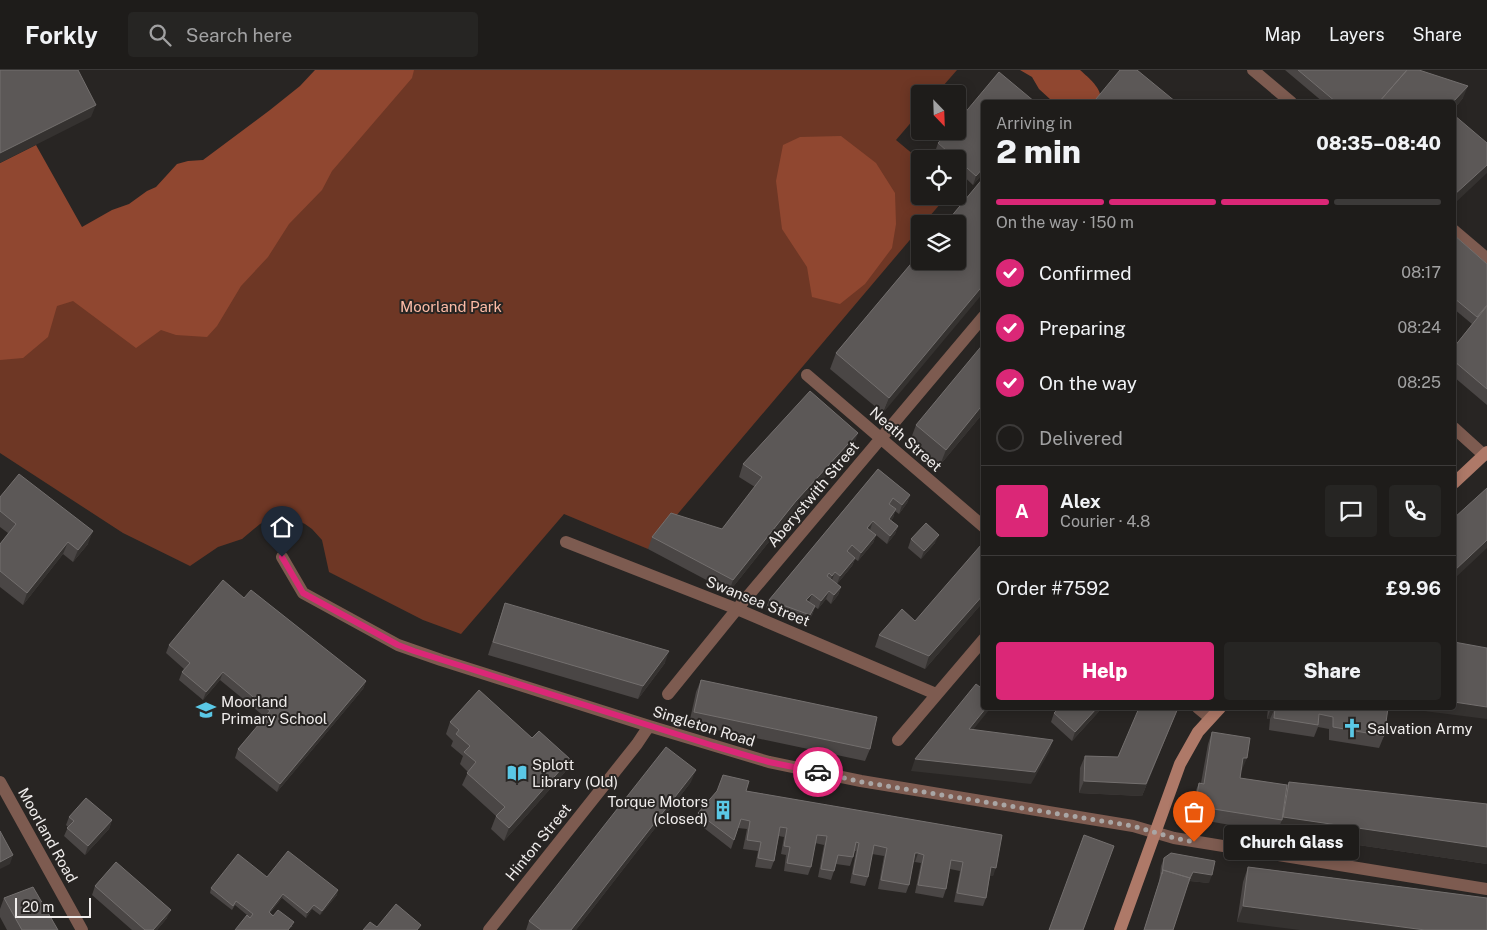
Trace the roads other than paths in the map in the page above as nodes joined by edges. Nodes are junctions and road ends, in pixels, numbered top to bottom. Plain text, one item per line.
1 (1253, 70) edge
2 (1289, 100) edge
3 (1456, 232) edge
4 (1487, 258) edge
5 (981, 320) edge
6 (807, 375) dead end
7 (1456, 430) edge
8 (880, 439) junction
9 (1485, 454) edge
10 (1456, 481) edge
11 (981, 524) edge
12 (566, 542) dead end
13 (282, 557) dead end
14 (737, 609) junction
15 (981, 642) edge
16 (668, 694) dead end
17 (936, 694) junction
18 (1200, 710) edge
19 (1218, 710) edge
20 (1210, 718) junction
21 (649, 726) junction
22 (898, 740) dead end
23 (0, 782) edge
24 (1156, 833) junction
25 (1487, 889) edge
26 (82, 930) edge
27 (489, 930) edge
28 (1120, 930) edge

1 - 2 street
3 - 4 lane
5 - 8 street, Aberystwith Street
6 - 8 street, Neath Street
7 - 9 street
8 - 11 street, Neath Street
8 - 14 street, Aberystwith Street
9 - 10 street
12 - 14 street, Swansea Street
13 - 21 street, Singleton Road
14 - 16 street, Aberystwith Street
14 - 17 street, Swansea Street
15 - 17 street
17 - 22 street
18 - 20 street
19 - 20 street
20 - 24 street
21 - 24 street, Singleton Road
21 - 27 street, Hinton Street
23 - 26 street, Moorland Road
24 - 25 street, Singleton Road
24 - 28 street

